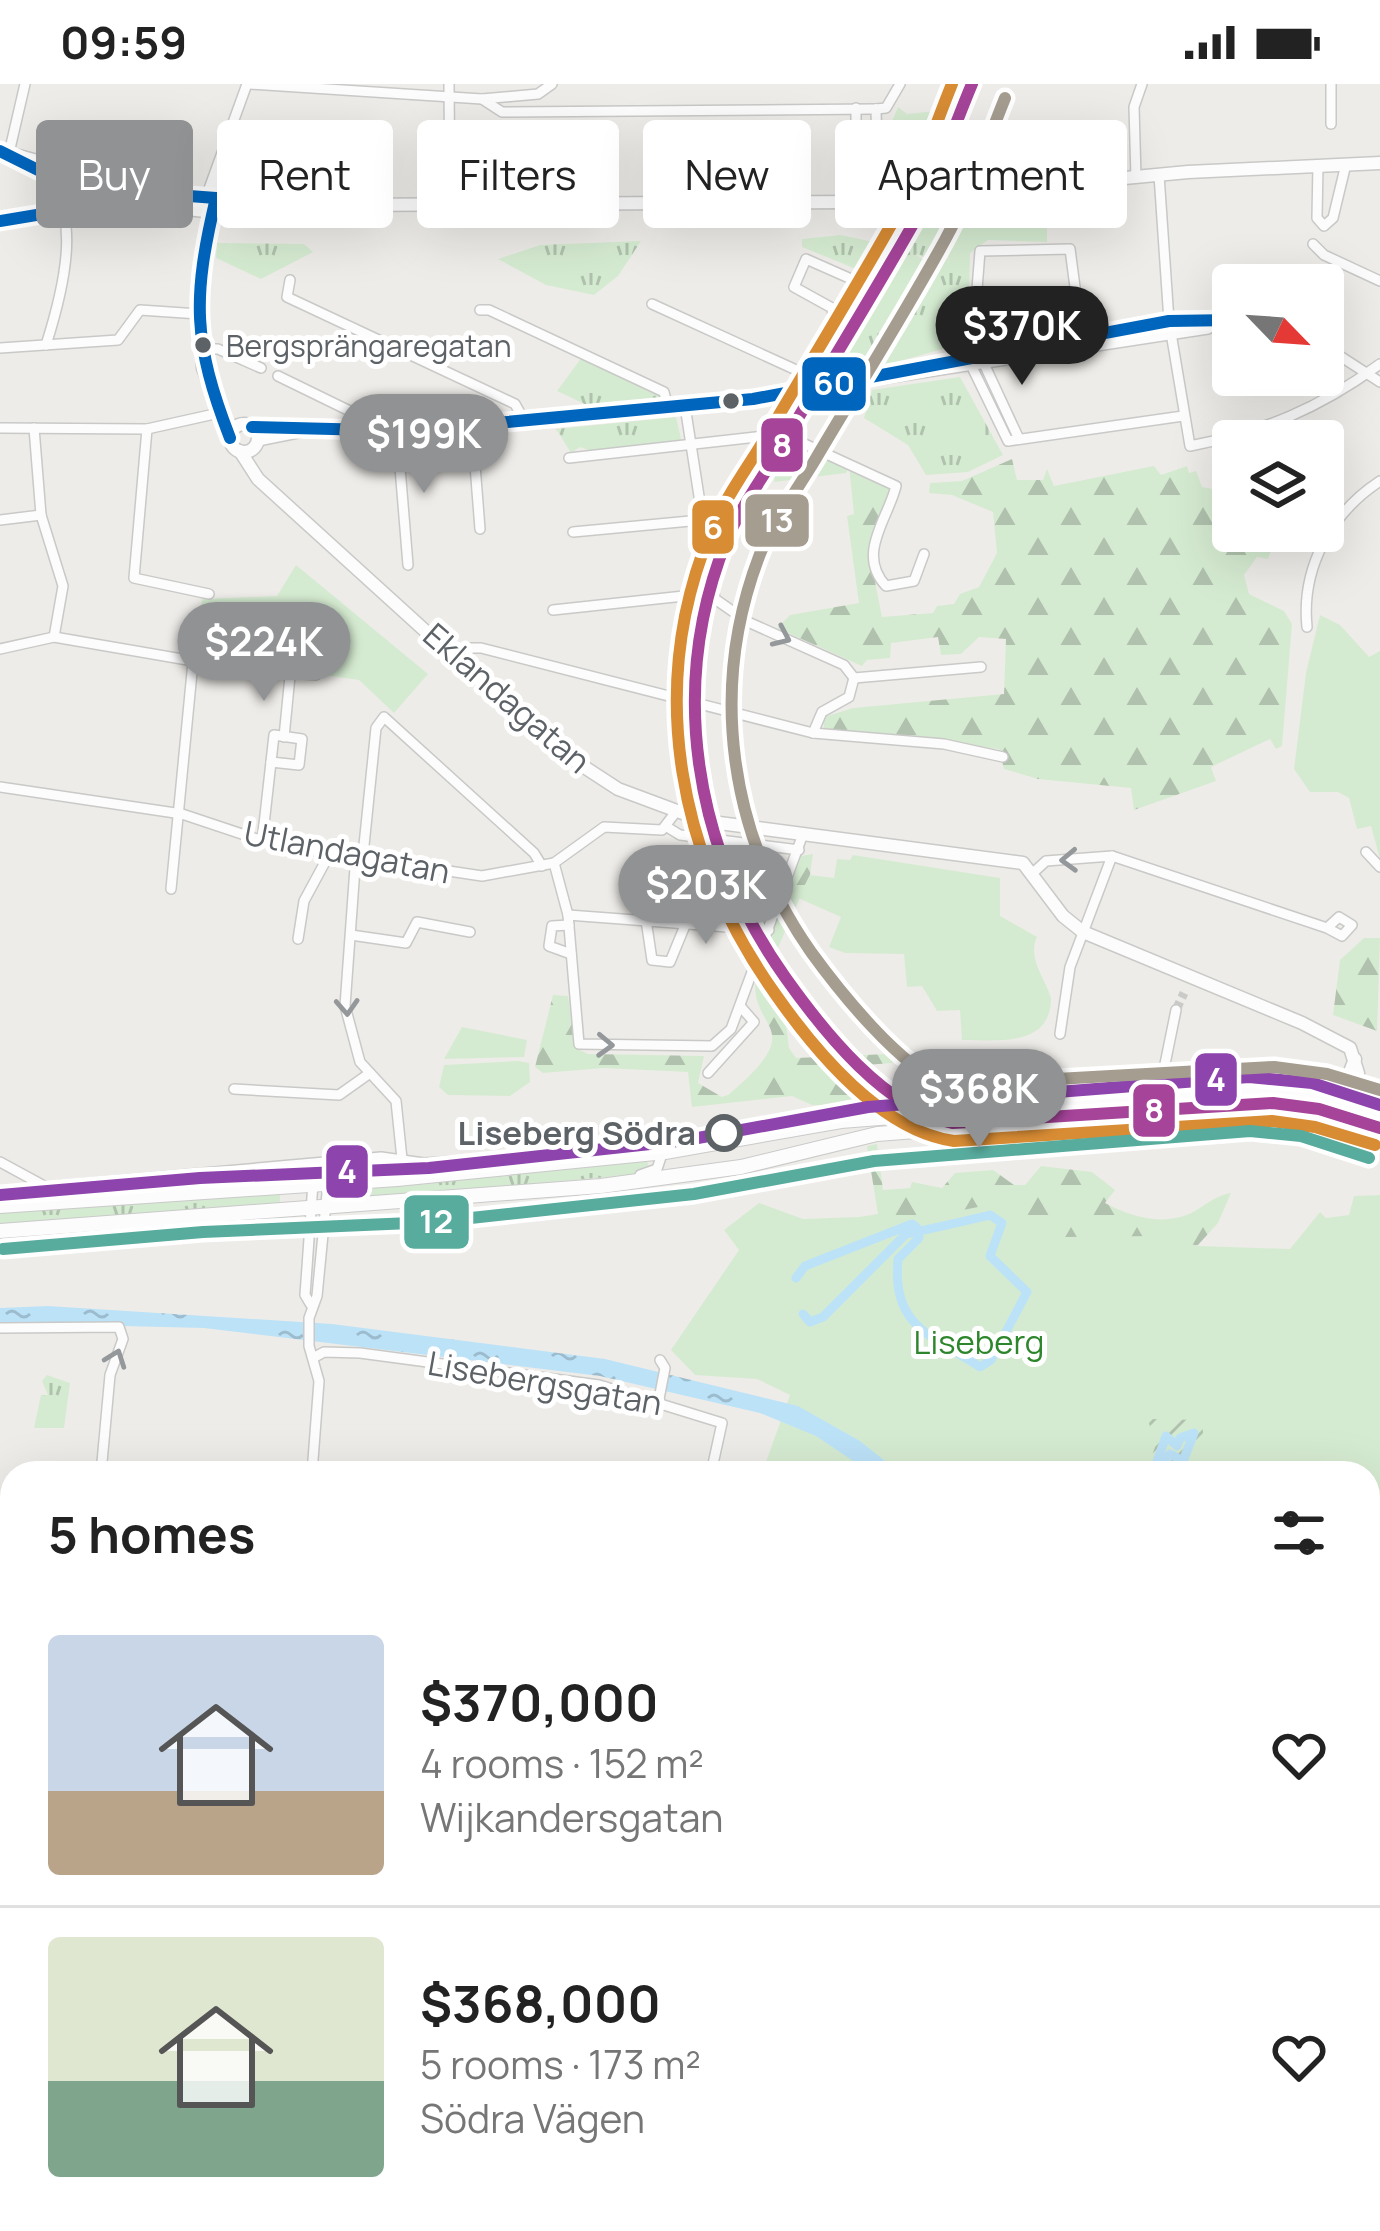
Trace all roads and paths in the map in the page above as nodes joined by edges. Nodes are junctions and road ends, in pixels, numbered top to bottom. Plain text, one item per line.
1 (26, 84) edge
2 (229, 84) edge
3 (552, 84) edge
4 (900, 84) edge
5 (1142, 84) edge
6 (1330, 84) edge
7 (247, 86) edge
8 (449, 90) edge
9 (482, 99) junction
10 (856, 108) junction
11 (877, 110) junction
12 (449, 120) edge
13 (856, 120) edge
14 (877, 120) edge
15 (1331, 124) dead end
16 (4, 152) edge
17 (36, 161) edge
18 (1346, 164) junction
19 (1380, 164) edge
20 (1318, 165) junction
21 (36, 169) edge
22 (1160, 175) junction
23 (1136, 178) junction
24 (1127, 179) edge
25 (193, 201) edge
26 (835, 202) edge
27 (193, 204) edge
28 (619, 204) edge
29 (210, 205) junction
30 (417, 206) edge
31 (36, 216) edge
32 (0, 221) edge
33 (68, 228) edge
34 (1313, 244) dead end
35 (290, 280) dead end
36 (1380, 281) edge
37 (867, 286) dead end
38 (652, 304) dead end
39 (480, 310) dead end
40 (199, 314) junction
41 (1212, 321) edge
42 (1169, 322) junction
43 (1212, 324) edge
44 (1172, 334) junction
45 (1083, 342) junction
46 (46, 345) junction
47 (0, 348) edge
48 (977, 352) junction
49 (202, 353) junction
50 (1344, 359) edge
51 (986, 363) junction
52 (1380, 364) edge
53 (971, 365) junction
54 (947, 366) junction
55 (261, 368) dead end
56 (1367, 374) junction
57 (278, 376) dead end
58 (1380, 382) edge
59 (842, 386) junction
60 (814, 390) junction
61 (776, 396) junction
62 (685, 406) junction
63 (668, 408) junction
64 (219, 413) junction
65 (1183, 416) junction
66 (525, 422) junction
67 (249, 426) junction
68 (472, 427) junction
69 (0, 428) edge
70 (34, 428) junction
71 (147, 429) junction
72 (366, 430) junction
73 (397, 430) junction
74 (308, 431) junction
75 (783, 434) junction
76 (230, 438) junction
77 (1019, 439) junction
78 (257, 443) junction
79 (689, 446) junction
80 (240, 451) junction
81 (569, 458) dead end
82 (1380, 482) edge
83 (279, 494) junction
84 (41, 515) junction
85 (0, 520) edge
86 (701, 520) junction
87 (481, 529) dead end
88 (573, 532) dead end
89 (924, 554) dead end
90 (408, 565) dead end
91 (208, 593) dead end
92 (712, 593) junction
93 (553, 610) dead end
94 (1306, 627) dead end
95 (54, 637) junction
96 (0, 649) edge
97 (461, 659) junction
98 (194, 662) junction
99 (981, 667) dead end
100 (316, 675) dead end
101 (290, 676) junction
102 (854, 679) junction
103 (813, 734) junction
104 (284, 736) junction
105 (1003, 757) dead end
106 (271, 762) junction
107 (0, 787) edge
108 (674, 813) junction
109 (182, 814) junction
110 (667, 827) junction
111 (802, 834) junction
112 (262, 842) junction
113 (799, 850) junction
114 (331, 851) junction
115 (1366, 852) dead end
116 (360, 855) junction
117 (1112, 856) junction
118 (548, 864) junction
119 (1380, 867) edge
120 (1034, 872) junction
121 (171, 889) dead end
122 (569, 920) junction
123 (646, 920) junction
124 (686, 923) junction
125 (1327, 928) dead end
126 (769, 930) junction
127 (470, 932) dead end
128 (1083, 932) junction
129 (350, 935) junction
130 (298, 939) dead end
131 (571, 954) junction
132 (740, 1006) junction
133 (1176, 1010) tunnel mouth
134 (1060, 1034) dead end
135 (370, 1073) junction
136 (708, 1073) dead end
137 (234, 1089) dead end
138 (1167, 1095) junction
139 (1342, 1112) junction
140 (1380, 1118) edge
141 (1380, 1132) edge
142 (669, 1150) junction
143 (494, 1156) junction
144 (402, 1160) junction
145 (0, 1162) edge
146 (511, 1168) junction
147 (397, 1179) junction
148 (321, 1183) junction
149 (601, 1186) junction
150 (0, 1206) edge
151 (320, 1208) junction
152 (0, 1231) edge
153 (0, 1328) edge
154 (313, 1358) junction
155 (663, 1364) dead end
156 (658, 1399) junction
157 (101, 1461) edge
158 (313, 1461) edge
159 (714, 1461) edge

1 - 16 street
2 - 7 street
3 - 9 street
4 - 11 street
5 - 23 street
6 - 15 street
7 - 8 street
7 - 29 street, Eklandagatan
8 - 9 street
8 - 12 street
9 - 10 street
10 - 11 street
10 - 13 street
11 - 14 street
16 - 17 street
16 - 21 street
18 - 19 street
18 - 20 street
18 - 20 street
20 - 22 street
22 - 23 street
22 - 42 street
23 - 24 street
25 - 29 street
26 - 28 street
27 - 29 street
29 - 30 street
29 - 40 street, Eklandagatan
31 - 32 street
33 - 46 street
34 - 36 street
35 - 66 street
37 - 59 street
38 - 60 street
39 - 63 street
40 - 46 street
40 - 49 street, Eklandagatan
41 - 42 street
42 - 44 street
42 - 45 street
43 - 44 street
44 - 45 street
44 - 65 street
45 - 48 street
45 - 48 street
45 - 51 street
46 - 47 street
48 - 51 street
48 - 54 street
49 - 55 street
49 - 64 street, Eklandagatan
49 - 67 street, Eklandagatan
50 - 56 street
51 - 53 street
51 - 77 street
52 - 56 street
53 - 54 street
53 - 77 street
54 - 59 street
56 - 58 street
56 - 65 street
57 - 72 street
59 - 60 street
60 - 61 street
61 - 62 street
61 - 75 street
62 - 63 street
62 - 79 street
63 - 66 street
64 - 71 street
64 - 76 street, Eklandagatan
65 - 77 street
66 - 68 street
67 - 74 street
67 - 76 street
67 - 78 street, Eklandagatan
68 - 73 street
68 - 87 street
69 - 70 street
70 - 71 street
70 - 84 street
71 - 91 street
72 - 73 street
72 - 74 street
73 - 90 street
74 - 78 street
75 - 79 street
75 - 89 street
76 - 80 street, Eklandagatan
78 - 80 street
78 - 83 street, Eklandagatan
79 - 81 street
79 - 86 street
80 - 83 street, Eklandagatan
82 - 94 street
83 - 97 street, Eklandagatan
84 - 85 street
84 - 95 street
86 - 88 street
86 - 92 street
92 - 93 street
92 -> 102 street
95 - 96 street
95 - 98 street
97 - 103 street
97 - 108 street, Eklandagatan
98 - 101 street
98 - 109 street
99 - 102 street
100 - 101 street
101 - 104 street
102 - 103 street
103 - 105 street
104 - 106 street
104 - 106 street
106 - 112 street
107 - 109 street, Utlandagatan
108 - 110 street
108 - 111 street, Eklandagatan
109 - 112 street, Utlandagatan
109 - 121 street
110 - 113 street
110 - 118 street, Utlandagatan
111 - 113 street
111 - 120 street, Eklandagatan
112 - 114 street, Utlandagatan
113 - 126 street
114 - 116 street, Utlandagatan
114 - 130 street
115 - 119 street
116 - 118 street, Utlandagatan
116 - 118 street
116 - 129 street
117 -> 120 street
117 - 125 street
117 - 128 street
118 - 122 street
120 - 128 street
122 - 123 street
122 - 131 street
122 - 131 street
123 - 124 street
123 - 124 street
124 - 126 street
126 - 132 street
127 - 129 street
128 - 134 street
128 - 139 street
129 -> 135 street
131 -> 132 street
132 - 136 street
133 - 138 street
135 - 137 street
135 - 144 street
138 - 139 main road
138 - 142 main road
139 - 140 main road
139 - 141 main road
139 - 149 main road
142 - 143 street
142 - 146 main road
142 - 149 street
143 - 144 street
143 - 146 street
144 - 145 street
144 - 147 street
146 - 147 main road
147 - 148 main road
148 - 150 main road
148 - 151 street
149 - 151 main road
151 - 152 main road
151 - 154 street
157 -> 153 street
154 - 156 street, Lisebergsgatan
154 - 158 street
155 - 156 street
156 - 159 street, Lisebergsgatan

